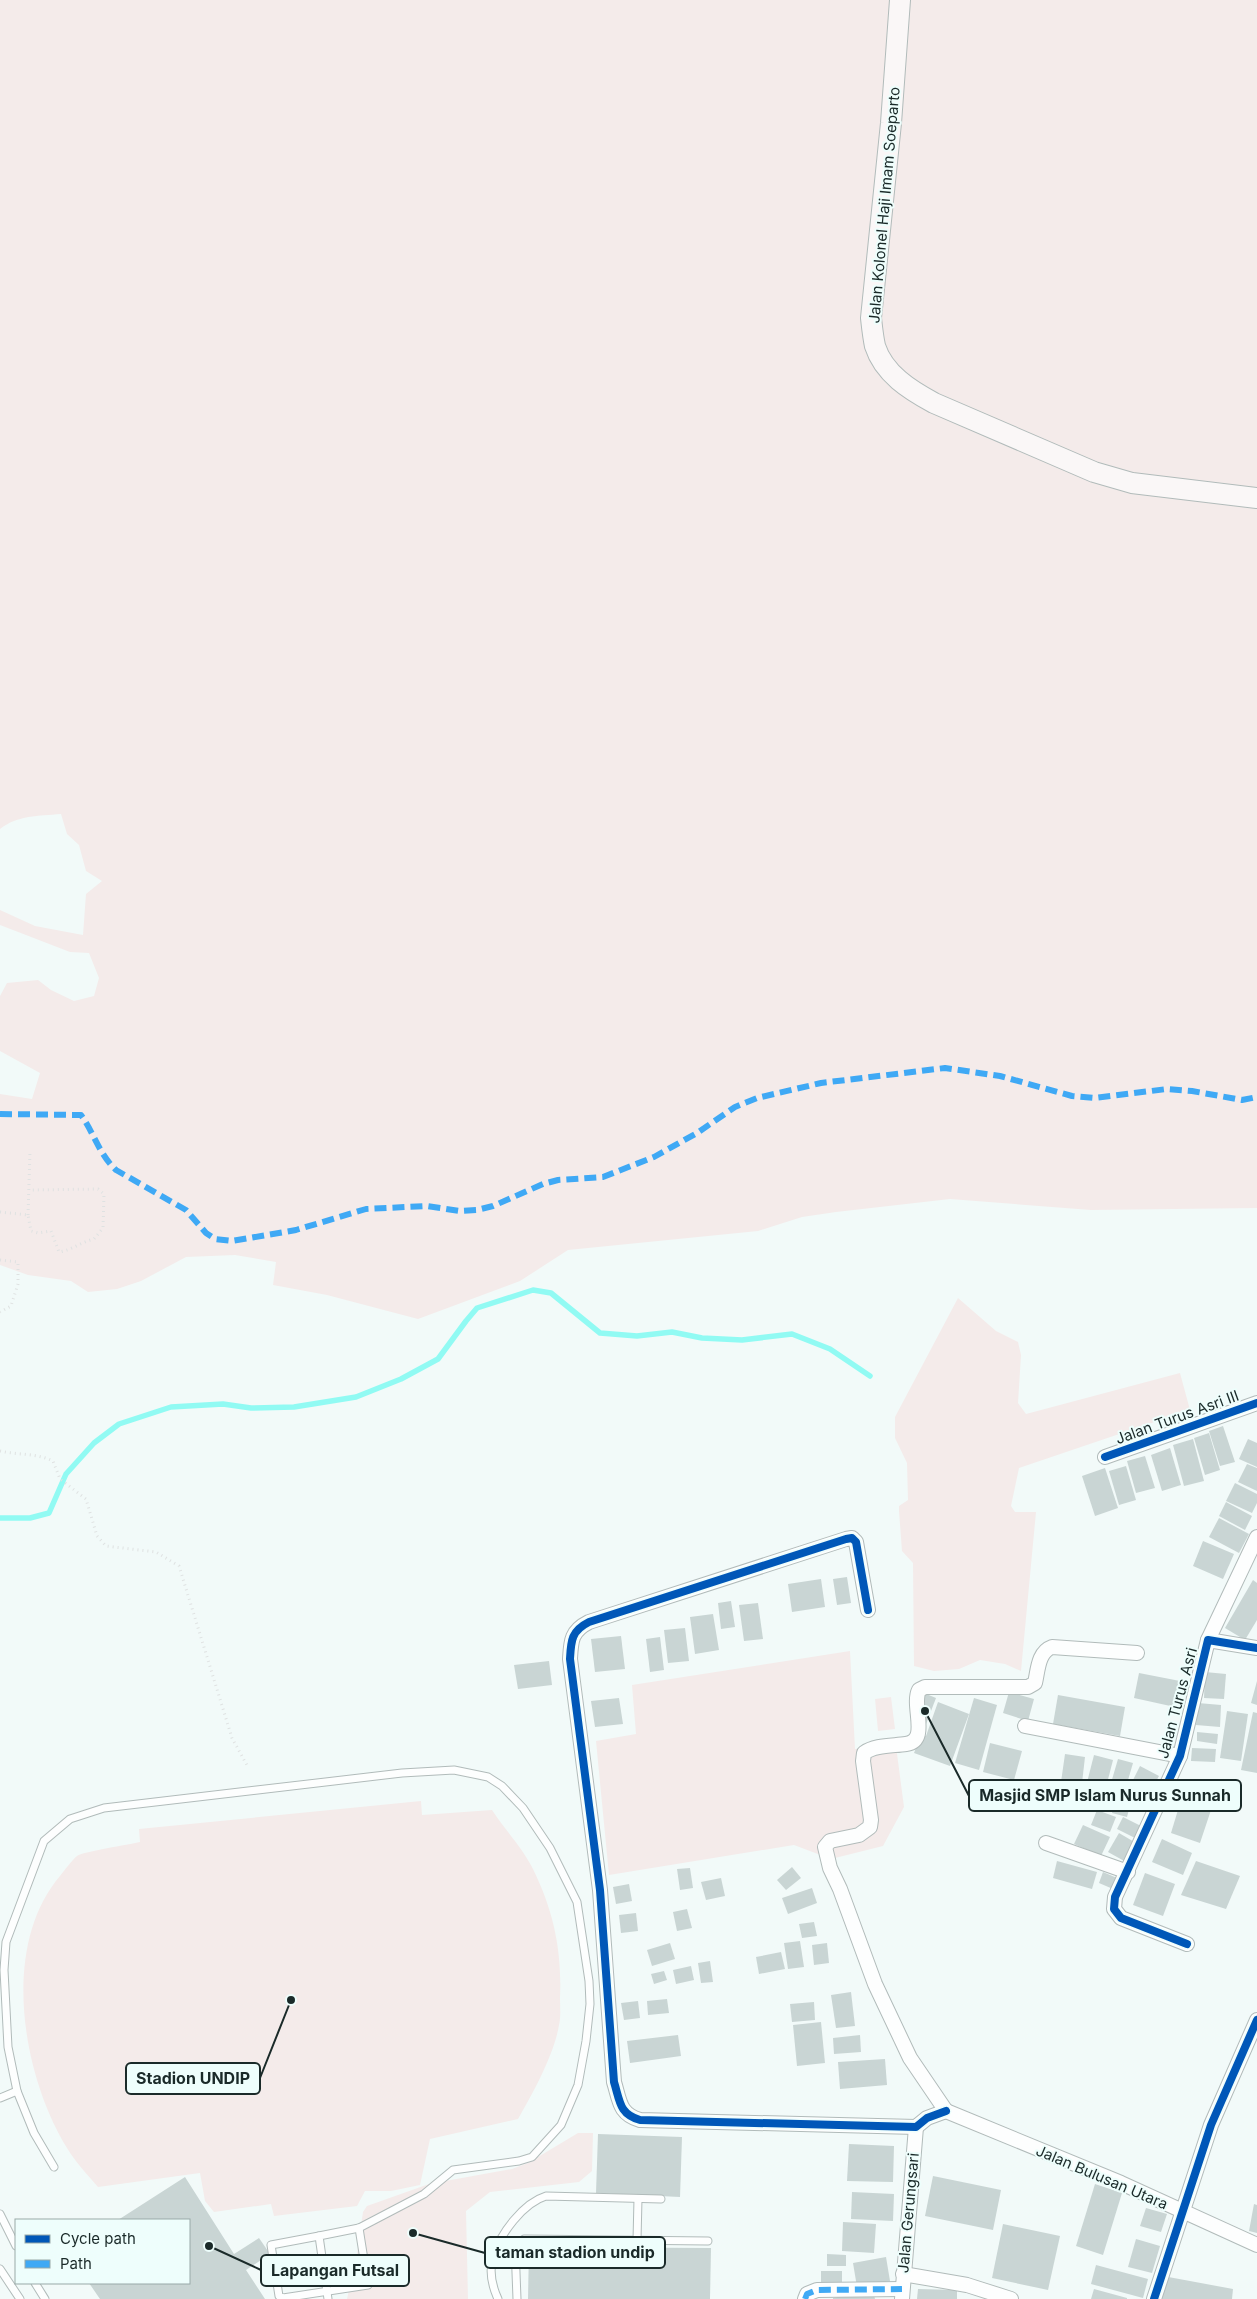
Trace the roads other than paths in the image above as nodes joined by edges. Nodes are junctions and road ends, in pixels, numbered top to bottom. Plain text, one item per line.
1 (900, 0) edge
2 (1257, 498) edge
3 (1257, 1403) edge
4 (1105, 1457) dead end
5 (1257, 1537) edge
6 (868, 1610) dead end
7 (1208, 1640) junction
8 (1257, 1648) edge
9 (1137, 1653) dead end
10 (1025, 1726) dead end
11 (1180, 1756) junction
12 (1046, 1843) dead end
13 (1128, 1872) junction
14 (1187, 1944) dead end
15 (2, 2000) edge
16 (1257, 2020) edge
17 (17, 2091) junction
18 (0, 2098) edge
19 (946, 2112) junction
20 (916, 2127) junction
21 (54, 2168) dead end
22 (638, 2199) junction
23 (661, 2199) dead end
24 (1183, 2212) junction
25 (0, 2214) edge
26 (359, 2228) junction
27 (319, 2236) junction
28 (637, 2240) junction
29 (708, 2241) dead end
30 (15, 2244) edge
31 (1257, 2245) edge
32 (0, 2269) edge
33 (903, 2274) junction
34 (36, 2284) edge
35 (902, 2294) edge
36 (328, 2295) edge
37 (20, 2299) edge
38 (44, 2299) edge
39 (498, 2299) edge
40 (517, 2299) edge
41 (805, 2299) edge
42 (1011, 2299) edge
43 (1154, 2299) edge

1 - 2 main road, Jalan Kolonel Haji Imam Soeparto
3 - 4 street, Jalan Turus Asri III
5 - 7 street
6 - 20 street
7 - 8 street, Jalan Turus Asri
7 - 11 street, Jalan Turus Asri
9 - 19 street
10 - 11 street
11 - 13 street, Jalan Turus Asri
12 - 13 street
13 - 14 street, Jalan Turus Asri
15 - 17 lane
15 - 26 lane
16 - 24 street
17 - 18 lane
17 - 21 lane
19 - 20 street
19 - 24 street, Jalan Bulusan Utara
20 - 33 street, Jalan Gerungsari
22 - 23 lane
22 - 28 lane
22 - 39 lane
24 - 31 street, Jalan Bulusan Utara
24 - 43 street
25 - 30 lane
26 - 27 lane
26 - 36 lane
27 - 36 lane
27 - 36 lane
28 - 29 lane
28 - 40 lane
32 - 37 lane
33 - 35 street, Jalan Gerungsari
33 - 42 street
34 - 38 lane
35 - 41 street

